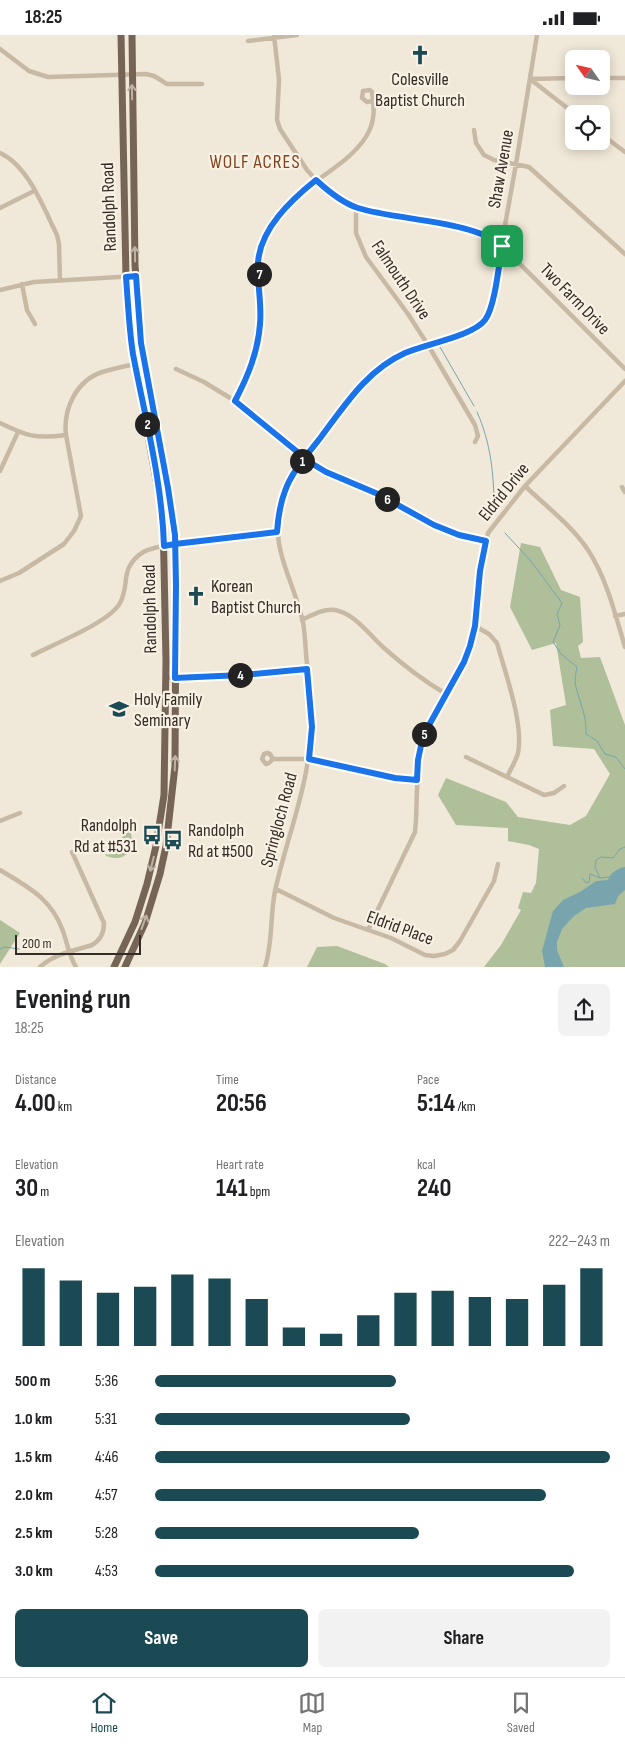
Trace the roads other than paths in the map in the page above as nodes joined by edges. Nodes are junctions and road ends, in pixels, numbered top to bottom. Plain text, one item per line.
1 (121, 35) edge
2 (132, 35) edge
3 (297, 35) edge
4 (537, 35) edge
5 (275, 36) edge
6 (248, 41) dead end
7 (0, 49) edge
8 (121, 74) junction
9 (132, 74) junction
10 (565, 78) edge
11 (610, 78) edge
12 (625, 78) edge
13 (530, 79) junction
14 (202, 84) dead end
15 (372, 101) dead end
16 (565, 106) edge
17 (474, 130) dead end
18 (610, 141) edge
19 (625, 152) edge
20 (0, 153) edge
21 (516, 163) junction
22 (316, 180) junction
23 (34, 191) junction
24 (356, 207) junction
25 (0, 208) edge
26 (502, 246) junction
27 (625, 254) edge
28 (136, 276) junction
29 (126, 277) junction
30 (60, 280) junction
31 (22, 284) junction
32 (0, 290) edge
33 (35, 325) dead end
34 (428, 345) junction
35 (136, 364) junction
36 (176, 369) dead end
37 (625, 369) edge
38 (625, 381) edge
39 (235, 401) junction
40 (0, 423) edge
41 (18, 432) junction
42 (66, 435) junction
43 (475, 442) dead end
44 (305, 458) junction
45 (0, 471) edge
46 (525, 486) junction
47 (277, 532) junction
48 (486, 541) junction
49 (175, 544) junction
50 (164, 546) junction
51 (0, 581) edge
52 (625, 614) edge
53 (615, 616) junction
54 (302, 620) junction
55 (475, 626) junction
56 (625, 647) edge
57 (33, 655) dead end
58 (307, 669) junction
59 (165, 678) junction
60 (175, 678) junction
61 (446, 693) junction
62 (466, 757) dead end
63 (273, 759) dead end
64 (309, 759) junction
65 (507, 777) junction
66 (417, 780) junction
67 (564, 786) dead end
68 (20, 813) dead end
69 (0, 821) edge
70 (72, 852) dead end
71 (498, 864) dead end
72 (0, 870) edge
73 (276, 889) junction
74 (368, 930) junction
75 (69, 952) junction
76 (40, 967) edge
77 (76, 967) edge
78 (114, 967) edge
79 (125, 967) edge
80 (265, 967) edge

1 - 8 main road, Randolph Road
2 - 9 main road, Randolph Road
3 - 5 street
4 - 13 street, Shaw Avenue
5 - 6 street
5 - 22 street, Two Farm Drive
7 - 8 street
8 - 9 street
8 - 29 main road, Randolph Road
9 - 14 street
28 -> 9 main road, Randolph Road
10 - 13 street
11 - 12 street
13 - 16 street
13 - 21 street, Shaw Avenue
15 - 22 street
17 - 21 street
18 - 19 street
20 - 23 street
21 - 26 street, Shaw Avenue
21 - 27 street
22 - 24 street, Two Farm Drive
22 - 39 street
23 - 25 street
23 - 30 street
24 - 26 street, Two Farm Drive
24 - 34 street, Falmouth Drive
26 - 34 street, Shaw Avenue
26 - 37 street, Two Farm Drive
28 - 29 street
28 - 49 main road, Randolph Road
29 - 30 street
29 - 35 main road, Randolph Road
30 - 31 street
31 - 32 street
31 - 33 street
34 - 43 street, Falmouth Drive
34 - 44 street, Shaw Avenue
35 - 42 street
35 - 50 main road, Randolph Road
36 - 39 street
38 - 46 street, Eldrid Drive
39 - 44 street
40 - 41 street
41 - 42 street
41 - 45 street
42 - 51 street
44 - 47 street, Shaw Avenue
44 - 48 street
46 - 48 street, Eldrid Drive
46 - 53 street
47 - 49 street
47 - 54 street, Shaw Avenue
48 - 55 street, Eldrid Drive
49 - 50 street
49 - 60 main road, Randolph Road
50 - 57 street
50 - 59 main road, Randolph Road
52 - 53 street
53 - 56 street
54 - 58 street, Springloch Road
54 - 61 street
55 - 61 street, Eldrid Drive
55 - 65 street
58 - 60 street
58 - 64 street, Springloch Road
59 - 60 street
59 -> 78 main road, Randolph Road
79 -> 60 main road, Randolph Road
61 - 66 street, Eldrid Drive
62 - 65 street
63 - 64 street
64 - 66 street
64 - 73 street, Springloch Road
65 - 67 street
66 - 74 street, Eldrid Drive
68 - 69 street
70 - 75 street
71 - 74 street, Eldrid Place
72 - 75 street
73 - 74 street, Eldrid Place
73 - 80 street, Springloch Road
75 - 76 street
75 - 77 street

